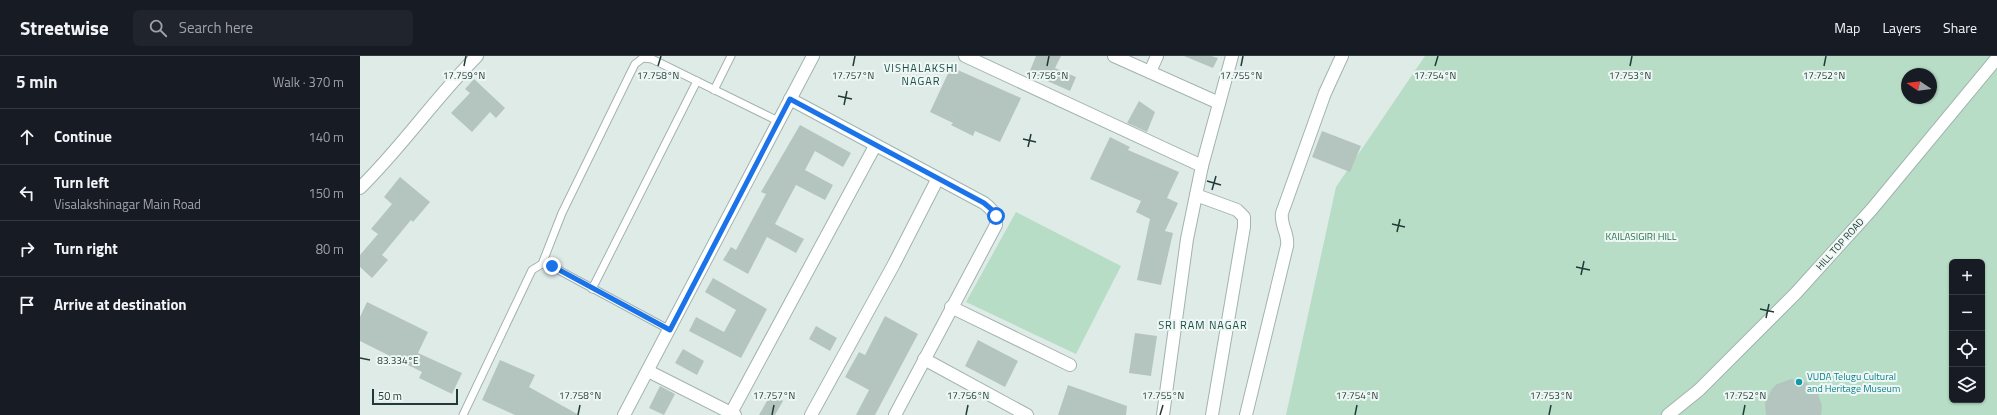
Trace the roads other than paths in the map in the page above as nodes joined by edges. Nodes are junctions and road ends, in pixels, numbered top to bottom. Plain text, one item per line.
1 (477, 56) edge
2 (731, 56) edge
3 (813, 56) edge
4 (967, 56) edge
5 (1114, 56) edge
6 (1157, 56) edge
7 (1232, 56) edge
8 (1342, 56) edge
9 (1997, 58) edge
10 (1150, 72) junction
11 (697, 81) junction
12 (714, 90) junction
13 (790, 99) junction
14 (1219, 103) junction
15 (778, 121) junction
16 (875, 146) junction
17 (1202, 166) junction
18 (937, 180) junction
19 (360, 188) edge
20 (1196, 195) junction
21 (542, 264) junction
22 (592, 289) junction
23 (951, 307) junction
24 (670, 330) junction
25 (924, 359) junction
26 (1070, 365) dead end
27 (648, 371) junction
28 (733, 414) edge
29 (898, 414) edge
30 (463, 415) edge
31 (624, 415) edge
32 (811, 415) edge
33 (1027, 415) edge
34 (1163, 415) edge
35 (1212, 415) edge
36 (1246, 415) edge
37 (1668, 415) edge

1 - 19 street
2 - 12 lane
3 - 13 street
4 - 17 street
5 - 10 street
6 - 10 street
7 - 14 street
8 - 36 street
9 - 37 street, HILL TOP ROAD
10 - 14 street
11 - 12 lane
11 - 21 lane
11 - 22 lane
12 - 15 lane
13 - 15 street
13 - 16 street
14 - 17 street
15 - 24 street
16 - 18 street
16 - 28 street
17 - 20 street
18 - 23 street
18 - 32 street
20 - 34 street
20 - 35 street
21 - 22 lane
21 - 30 lane
22 - 24 lane
23 - 25 street
23 - 26 street
24 - 27 street
25 - 29 street
25 - 33 street
27 - 28 street
27 - 31 street

